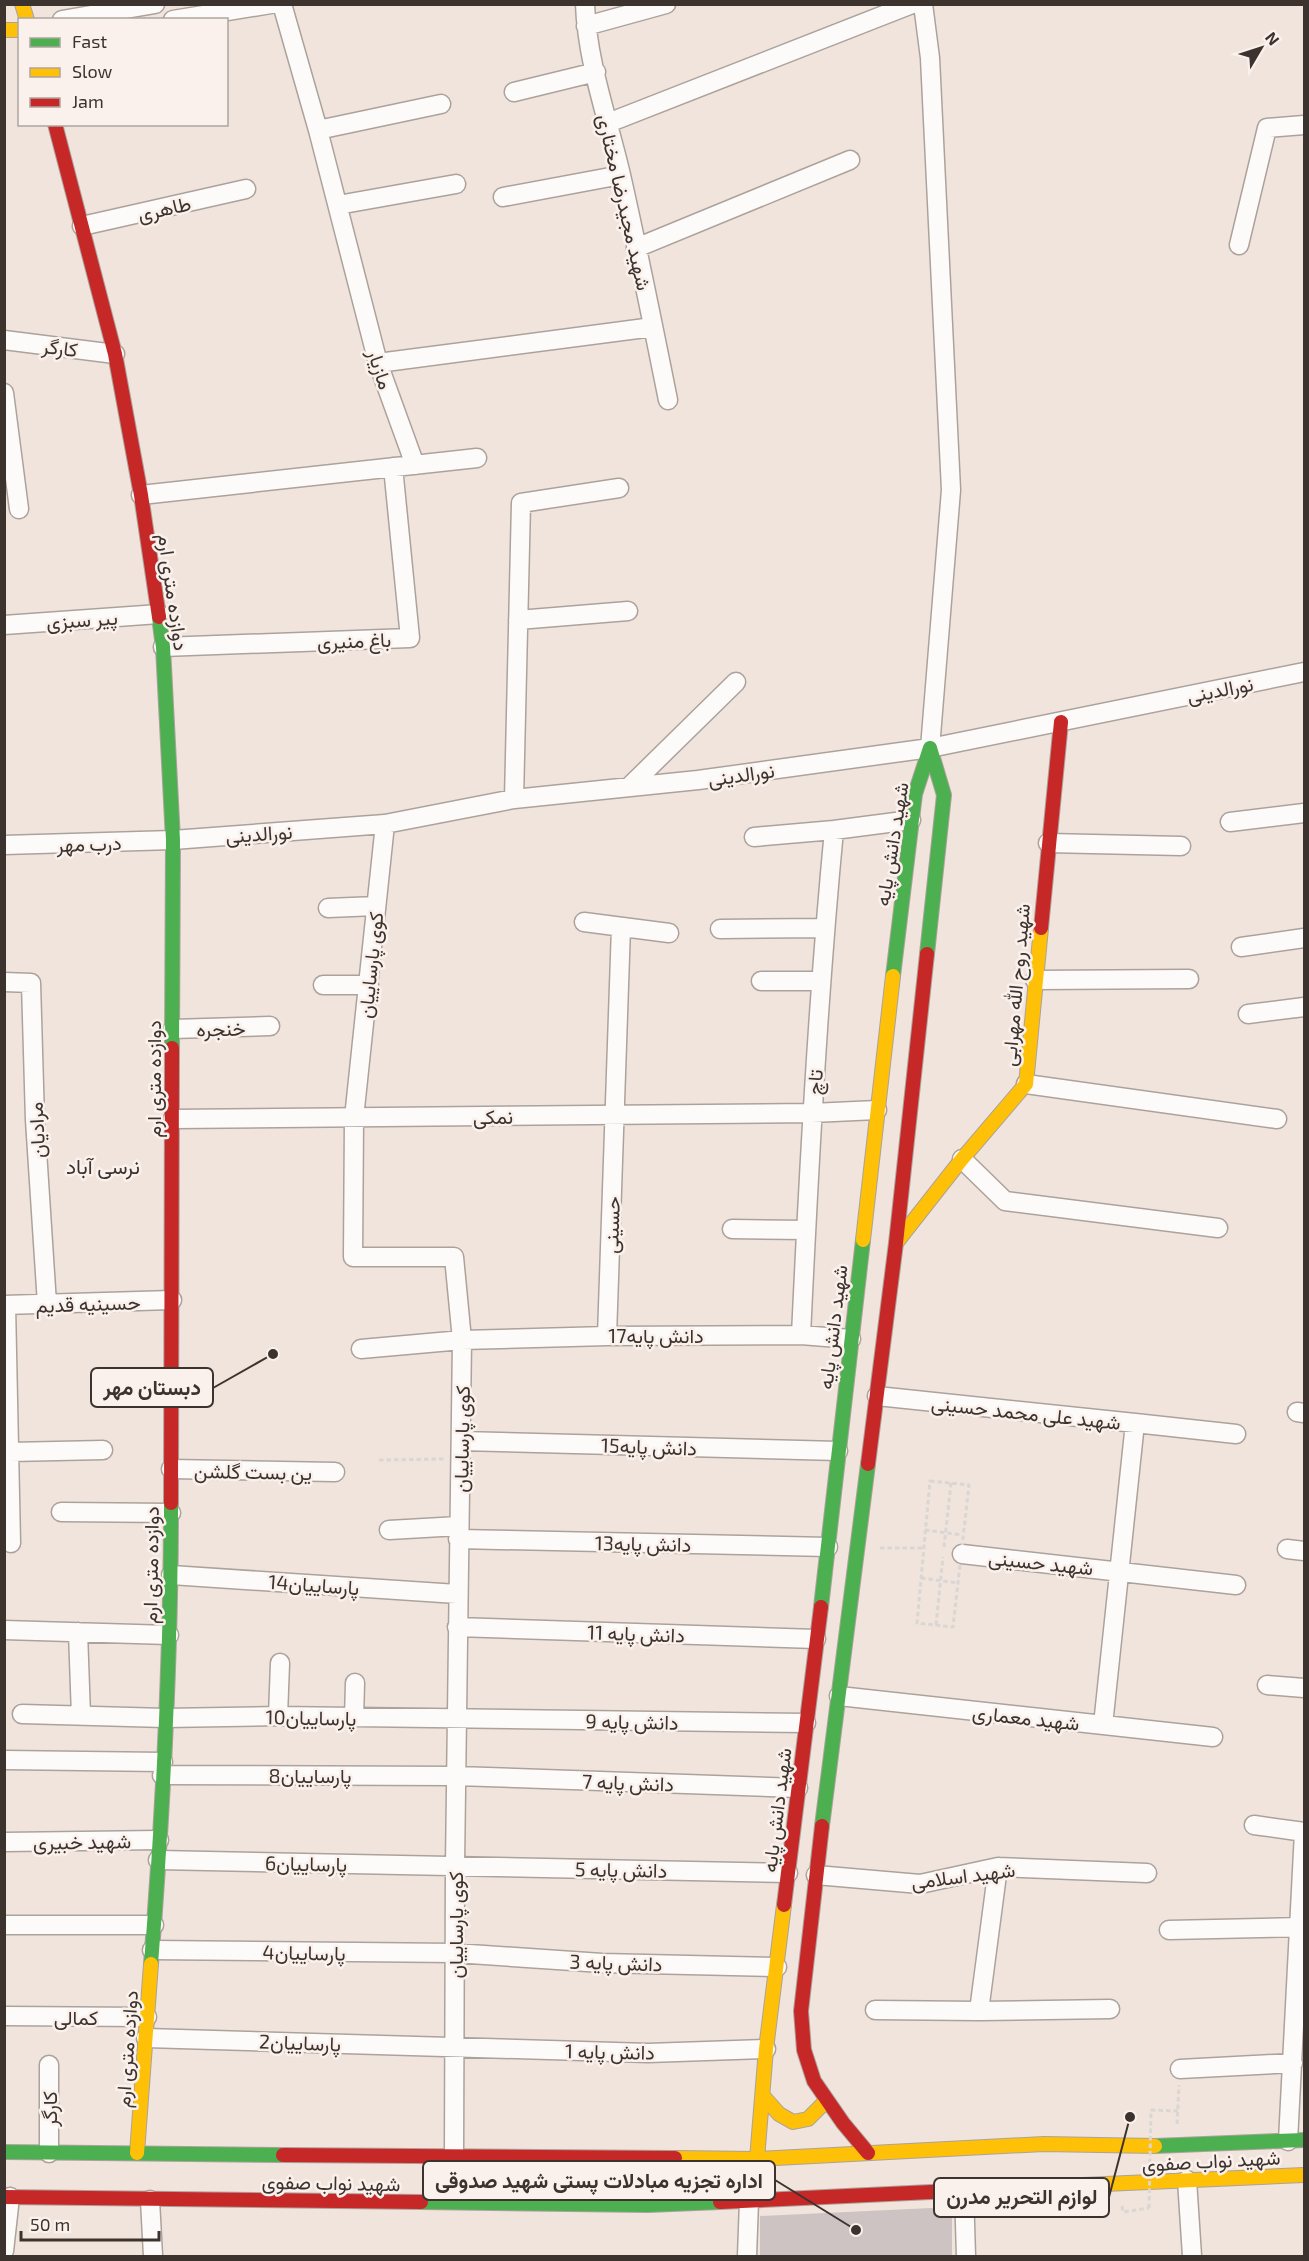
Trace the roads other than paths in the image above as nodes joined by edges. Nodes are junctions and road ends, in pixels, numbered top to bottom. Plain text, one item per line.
1 (155, 4) edge
2 (271, 4) edge
3 (282, 4) edge
4 (585, 4) edge
5 (666, 4) edge
6 (923, 4) edge
7 (905, 6) edge
8 (74, 18) edge
9 (185, 18) edge
10 (586, 26) junction
11 (596, 72) junction
12 (514, 92) dead end
13 (441, 104) dead end
14 (608, 123) junction
15 (1305, 125) edge
16 (56, 126) edge
17 (318, 130) junction
18 (850, 160) dead end
19 (621, 175) junction
20 (456, 184) dead end
21 (246, 189) dead end
22 (503, 196) dead end
23 (338, 205) junction
24 (82, 226) junction
25 (1239, 245) dead end
26 (636, 248) junction
27 (653, 327) junction
28 (4, 340) edge
29 (115, 354) junction
30 (378, 363) junction
31 (4, 393) edge
32 (668, 400) dead end
33 (477, 458) dead end
34 (415, 465) junction
35 (393, 467) junction
36 (619, 488) dead end
37 (141, 495) junction
38 (19, 509) dead end
39 (628, 611) dead end
40 (159, 614) junction
41 (518, 620) junction
42 (4, 625) edge
43 (163, 647) junction
44 (1305, 672) edge
45 (736, 682) dead end
46 (1061, 722) junction
47 (930, 748) junction
48 (629, 787) junction
49 (514, 798) junction
50 (1305, 813) edge
51 (911, 820) junction
52 (1230, 822) dead end
53 (385, 824) junction
54 (834, 830) junction
55 (754, 837) dead end
56 (173, 840) junction
57 (1048, 843) junction
58 (4, 845) edge
59 (1181, 846) dead end
60 (376, 906) junction
61 (328, 908) dead end
62 (584, 922) dead end
63 (621, 927) junction
64 (825, 928) junction
65 (720, 929) dead end
66 (669, 933) dead end
67 (1305, 938) edge
68 (1240, 947) dead end
69 (1189, 979) dead end
70 (1035, 980) junction
71 (761, 981) dead end
72 (821, 981) junction
73 (4, 982) edge
74 (369, 985) junction
75 (323, 986) dead end
76 (1305, 1007) edge
77 (1248, 1014) dead end
78 (270, 1026) dead end
79 (173, 1029) junction
80 (1026, 1084) junction
81 (877, 1110) junction
82 (812, 1113) junction
83 (615, 1115) junction
84 (354, 1118) junction
85 (173, 1119) junction
86 (1277, 1119) dead end
87 (962, 1159) junction
88 (1218, 1228) dead end
89 (732, 1229) dead end
90 (806, 1230) junction
91 (879, 1241) junction
92 (172, 1300) junction
93 (47, 1304) junction
94 (5, 1305) edge
95 (607, 1335) junction
96 (801, 1335) junction
97 (851, 1339) junction
98 (462, 1340) junction
99 (361, 1349) dead end
100 (877, 1396) junction
101 (1135, 1423) junction
102 (1236, 1434) dead end
103 (103, 1450) dead end
104 (461, 1450) junction
105 (837, 1451) junction
106 (10, 1452) junction
107 (171, 1469) junction
108 (335, 1472) dead end
109 (61, 1512) dead end
110 (171, 1513) junction
111 (389, 1530) dead end
112 (459, 1533) junction
113 (10, 1543) dead end
114 (828, 1547) junction
115 (962, 1554) dead end
116 (1119, 1571) junction
117 (171, 1575) junction
118 (1236, 1585) dead end
119 (458, 1594) junction
120 (457, 1627) junction
121 (4, 1630) edge
122 (78, 1632) junction
123 (169, 1635) junction
124 (816, 1639) junction
125 (280, 1663) dead end
126 (355, 1683) dead end
127 (1267, 1685) dead end
128 (1305, 1688) edge
129 (839, 1696) junction
130 (22, 1714) dead end
131 (81, 1716) junction
132 (278, 1716) junction
133 (165, 1718) junction
134 (354, 1718) junction
135 (457, 1719) junction
136 (806, 1723) junction
137 (1103, 1725) junction
138 (1213, 1737) dead end
139 (4, 1760) edge
140 (162, 1769) junction
141 (457, 1776) junction
142 (798, 1788) junction
143 (1254, 1825) dead end
144 (1304, 1832) edge
145 (159, 1840) junction
146 (4, 1842) edge
147 (158, 1860) junction
148 (455, 1865) junction
149 (998, 1867) junction
150 (788, 1873) junction
151 (1147, 1873) dead end
152 (816, 1875) junction
153 (4, 1925) edge
154 (154, 1925) junction
155 (1300, 1927) junction
156 (1169, 1930) dead end
157 (152, 1950) junction
158 (455, 1953) junction
159 (777, 1967) junction
160 (1110, 2009) dead end
161 (875, 2010) dead end
162 (979, 2011) junction
163 (4, 2016) edge
164 (147, 2017) junction
165 (146, 2038) junction
166 (455, 2046) junction
167 (766, 2049) junction
168 (1293, 2063) junction
169 (49, 2065) dead end
170 (1180, 2070) road end
171 (763, 2096) junction
172 (826, 2101) junction
173 (1296, 2141) edge
174 (4, 2152) edge
175 (49, 2153) junction
176 (137, 2153) junction
177 (868, 2153) junction
178 (454, 2156) junction
179 (757, 2159) junction
180 (1305, 2175) edge
181 (1187, 2180) junction
182 (964, 2191) junction
183 (7, 2197) edge
184 (150, 2200) junction
185 (749, 2201) junction
186 (4, 2251) edge
187 (153, 2256) edge
188 (747, 2256) edge
189 (966, 2256) edge
190 (1192, 2256) edge

1 - 8 street
2 - 9 street
3 - 17 street, مازیار
4 - 10 street, شهید مجیدرضا مختاری
5 - 10 street
6 - 47 street
7 - 14 street
10 - 11 street, شهید مجیدرضا مختاری
11 - 12 street
11 - 14 street, شهید مجیدرضا مختاری
13 - 17 street
14 - 19 street, شهید مجیدرضا مختاری
15 - 25 street
16 - 24 street, دوازده متری ارم
17 - 23 street, مازیار
18 - 26 street
19 - 22 street
19 - 26 street, شهید مجیدرضا مختاری
20 - 23 street
21 - 24 street, طاهری
23 - 30 street, مازیار
24 - 29 street, دوازده متری ارم
26 - 27 street, شهید مجیدرضا مختاری
27 - 30 street
27 - 32 street, شهید مجیدرضا مختاری
28 - 29 street, کارگر
29 - 37 street, دوازده متری ارم
30 - 34 street, مازیار
31 - 38 street
33 - 34 street
34 - 35 street
35 - 37 street
35 - 43 street, باغ منیری
36 - 41 street
37 - 40 street, دوازده متری ارم
39 - 41 street
40 - 42 street, پیر سبزی
40 - 43 street, دوازده متری ارم
41 - 49 street
43 - 56 street, دوازده متری ارم
44 - 46 street, نورالدینی
45 - 48 street
46 - 47 street, نورالدینی
46 - 57 street, شهید روح الله مهرابی
47 - 48 street, نورالدینی
47 - 51 street, شهید دانش پایه
47 - 91 street, شهید دانش پایه
48 - 49 street, نورالدینی
49 - 53 street, نورالدینی
50 - 52 street
51 - 54 street
51 - 81 street, شهید دانش پایه
53 - 56 street, نورالدینی
53 - 60 street, کوی پارساییان
54 - 55 street
54 - 64 street, تاچ
56 - 58 street, درب مهر
56 - 79 street, دوازده متری ارم
57 - 59 street
57 - 70 street, شهید روح الله مهرابی
60 - 61 street
60 - 74 street, کوی پارساییان
62 - 63 street
63 - 66 street
63 - 83 street, حسینی
64 - 65 street
64 - 72 street, تاچ
67 - 68 street
69 - 70 street
70 - 80 street, شهید روح الله مهرابی
71 - 72 street
72 - 82 street, تاچ
73 - 93 street, مرادیان
74 - 75 street
74 - 84 street, کوی پارساییان
76 - 77 street
78 - 79 street, خنجره
79 - 85 street, دوازده متری ارم
80 - 86 street
80 - 87 street, شهید روح الله مهرابی
81 - 82 street, نمکی
81 - 91 street, شهید دانش پایه
82 - 83 street, نمکی
82 - 90 street, تاچ
83 - 84 street, نمکی
83 - 95 street, حسینی
84 - 85 street, نمکی
84 - 98 street, کوی پارساییان
85 - 92 street, دوازده متری ارم
87 - 88 street
87 - 91 street, شهید روح الله مهرابی
89 - 90 street
90 - 96 street, تاچ
91 - 97 street, شهید دانش پایه
91 - 100 street, شهید دانش پایه
92 - 93 street, حسینیه قدیم
92 - 107 street, دوازده متری ارم
93 - 94 street, حسینیه قدیم
94 - 106 street
95 - 96 street, دانش پایه17
95 - 98 street, دانش پایه17
96 - 97 street, دانش پایه17
97 - 105 street, شهید دانش پایه
98 - 99 street, دانش پایه17
98 - 104 street, کوی پارساییان
100 - 101 street, شهید علی محمد حسینی
100 - 129 street, شهید دانش پایه
101 - 102 street
101 - 116 street, شهید علی محمد حسینی
103 - 106 street
104 - 105 street, دانش پایه15
104 - 112 street, کوی پارساییان
105 - 114 street, شهید دانش پایه
106 - 113 street
107 - 108 street, ین بست گلشن
107 - 110 street, دوازده متری ارم
109 - 110 street
110 - 117 street, دوازده متری ارم
111 - 112 street, دانش پایه13
112 - 114 street, دانش پایه13
112 - 119 street, کوی پارساییان
114 - 124 street, شهید دانش پایه
115 - 116 street, شهید حسینی
116 - 118 street, شهید حسینی
116 - 137 street, شهید علی محمد حسینی
117 - 119 street, پارساییان14
117 - 123 street, دوازده متری ارم
119 - 120 street, کوی پارساییان
120 - 124 street, دانش پایه 11
120 - 135 street, کوی پارساییان
121 - 122 street
122 - 123 street
122 - 131 street
123 - 133 street, دوازده متری ارم
124 - 136 street, شهید دانش پایه
125 - 132 street
126 - 134 street
127 - 128 street
129 - 137 street, شهید معماری
129 - 152 street, شهید دانش پایه
130 - 131 street, پارساییان10
131 - 133 street, پارساییان10
132 - 133 street, پارساییان10
132 - 134 street, پارساییان10
133 - 140 street, دوازده متری ارم
134 - 135 street, پارساییان10
135 - 136 street, دانش پایه 9
135 - 141 street, کوی پارساییان
136 - 142 street, شهید دانش پایه
137 - 138 street, شهید معماری
139 - 140 street, پارساییان8
140 - 141 street, پارساییان8
140 - 145 street, دوازده متری ارم
141 - 142 street, دانش پایه 7
141 - 148 street, کوی پارساییان
142 - 150 street, شهید دانش پایه
143 - 144 street
144 - 155 street
145 - 146 street, شهید خبیری
145 - 147 street, دوازده متری ارم
147 - 148 street, پارساییان6
147 - 154 street, دوازده متری ارم
148 - 150 street, دانش پایه 5
148 - 158 street, کوی پارساییان
149 - 151 street, شهید اسلامی
149 - 152 street, شهید اسلامی
149 - 162 street
150 - 159 street, شهید دانش پایه
152 - 172 street, شهید دانش پایه
153 - 154 street
154 - 157 street, دوازده متری ارم
155 - 156 street
155 - 168 street
157 - 158 street, پارساییان4
157 - 164 street, دوازده متری ارم
158 - 159 street, دانش پایه 3
158 - 166 street, کوی پارساییان
159 - 167 street, شهید دانش پایه
160 - 162 street
161 - 162 street
163 - 164 street, کمالی
164 - 165 street, دوازده متری ارم
165 - 166 street, پارساییان2
165 - 176 street, دوازده متری ارم
166 - 167 street, دانش پایه 1
166 - 178 street, کوی پارساییان
167 - 171 street, شهید دانش پایه
168 - 170 street
168 - 173 street
169 - 175 street, کارگر
171 - 172 street
171 - 179 street, شهید دانش پایه
172 - 177 street, شهید دانش پایه
173 - 177 street, شهید نواب صفوی
174 - 175 street, شهید نواب صفوی
175 - 176 street, شهید نواب صفوی
176 - 178 street, شهید نواب صفوی
177 - 179 street, شهید نواب صفوی
178 - 179 street, شهید نواب صفوی
180 - 181 street, شهید نواب صفوی
181 - 182 street, شهید نواب صفوی
181 - 190 street
182 - 185 street, شهید نواب صفوی
182 - 189 street
183 - 184 street, شهید نواب صفوی
183 - 186 street
184 - 185 street, شهید نواب صفوی
184 - 187 street
185 - 188 street

